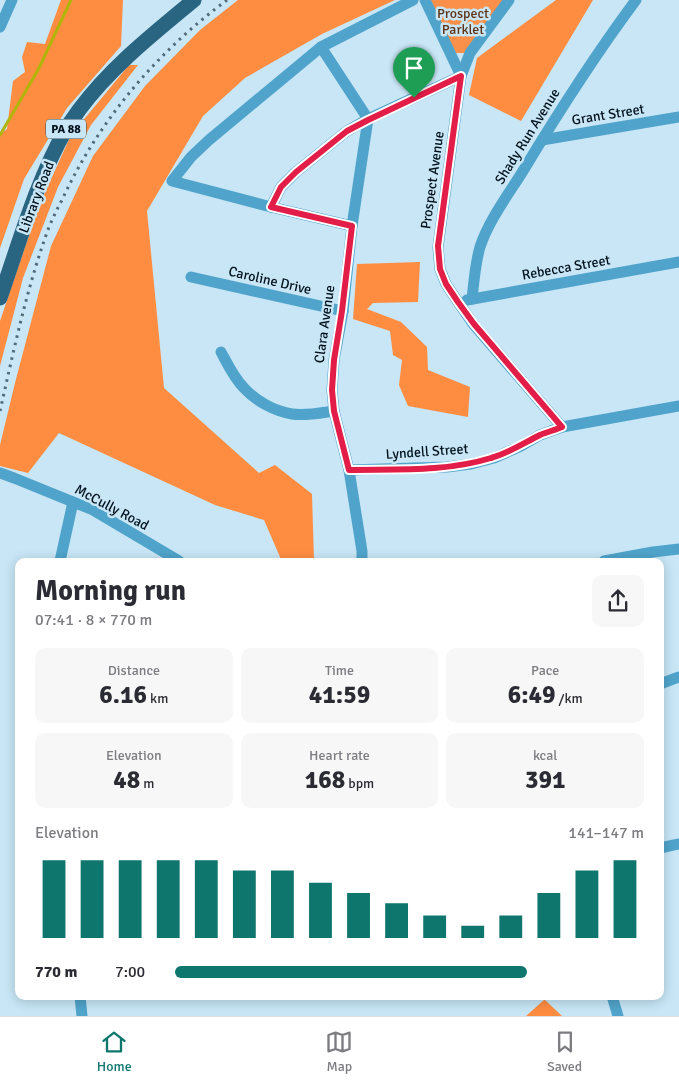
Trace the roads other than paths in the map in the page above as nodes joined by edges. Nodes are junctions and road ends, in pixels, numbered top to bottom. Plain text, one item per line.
1 (12, 0) edge
2 (194, 0) edge
3 (413, 0) edge
4 (424, 0) edge
5 (510, 0) edge
6 (636, 0) edge
7 (0, 27) edge
8 (321, 47) junction
9 (461, 76) junction
10 (679, 117) edge
11 (368, 120) junction
12 (542, 140) junction
13 (271, 207) junction
14 (352, 226) junction
15 (679, 262) edge
16 (191, 277) dead end
17 (0, 298) edge
18 (472, 299) junction
19 (458, 302) junction
20 (342, 311) junction
21 (221, 352) dead end
22 (679, 406) edge
23 (334, 411) junction
24 (562, 427) junction
25 (349, 470) junction
26 (0, 473) edge
27 (73, 502) junction
28 (679, 549) edge
29 (61, 558) edge
30 (174, 558) edge
31 (362, 558) edge
32 (620, 558) edge
33 (679, 677) edge
34 (664, 683) edge
35 (679, 844) edge
36 (664, 847) edge
37 (80, 1000) edge
38 (613, 1000) edge
39 (82, 1016) edge
40 (618, 1016) edge

1 - 7 street
2 - 17 main road, Library Road / PA 88
3 - 8 street
4 - 9 street
5 - 9 street, Prospect Avenue
6 - 12 street, Shady Run Avenue
8 - 11 street
8 - 13 street
9 - 11 street
9 - 19 street, Prospect Avenue
10 - 12 street, Grant Street
11 - 13 street
11 - 14 street, Clara Avenue
12 - 18 street, Shady Run Avenue
13 - 14 street
14 - 20 street, Clara Avenue
15 - 18 street, Rebecca Street
16 - 20 street, Caroline Drive
18 - 19 street, Rebecca Street
19 - 24 street, Prospect Avenue
20 - 23 street, Clara Avenue
21 - 23 street
22 - 24 street, Lyndell Street
23 - 25 street, Clara Avenue
24 - 25 street, Lyndell Street
25 - 31 street, Clara Avenue
26 - 27 street, McCully Road
27 - 29 street
27 - 30 street, McCully Road
28 - 32 street
33 - 34 street
35 - 36 street
37 - 39 street
38 - 40 street

